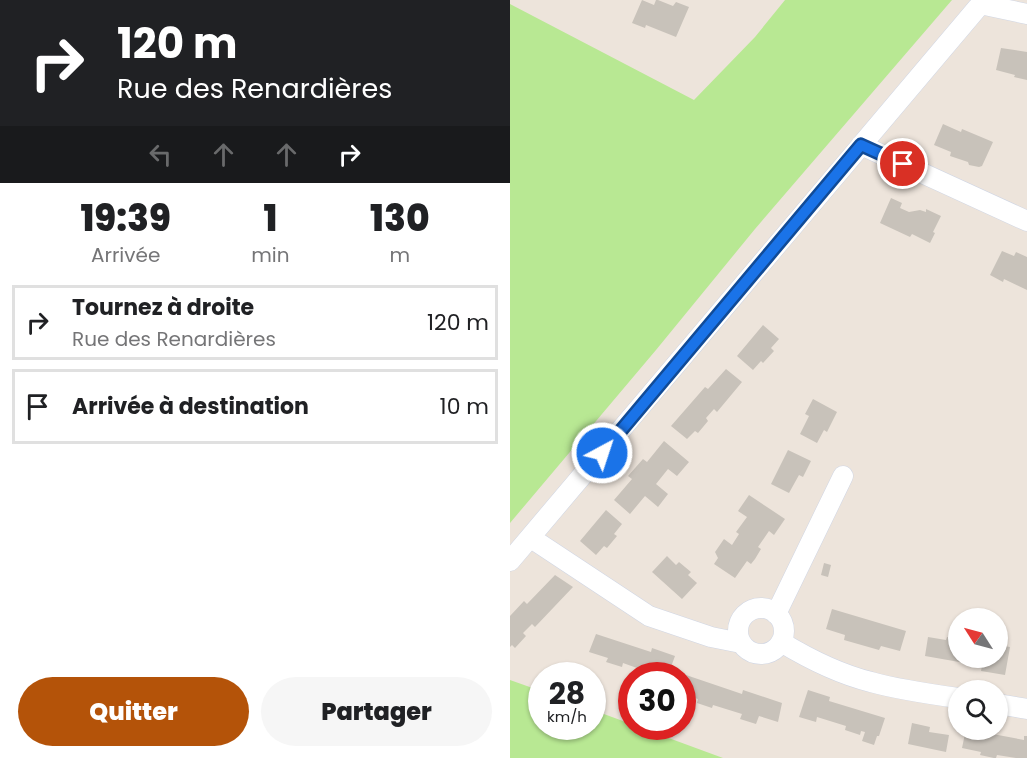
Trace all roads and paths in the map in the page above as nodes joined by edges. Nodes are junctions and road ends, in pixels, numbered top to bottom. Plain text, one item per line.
1 (982, 2) edge
2 (1027, 14) edge
3 (861, 145) junction
4 (1027, 221) edge
5 (843, 476) dead end
6 (531, 538) junction
7 (510, 561) edge
8 (776, 614) junction
9 (781, 642) junction
10 (741, 643) junction
11 (948, 696) edge
12 (1008, 706) edge
13 (1027, 709) edge

1 - 2 street
1 - 3 street
3 - 4 street
3 - 6 street
5 - 8 street
6 - 7 street
6 - 10 street
8 - 9 street
8 - 10 street
9 - 10 street
9 - 11 street
12 - 13 street

